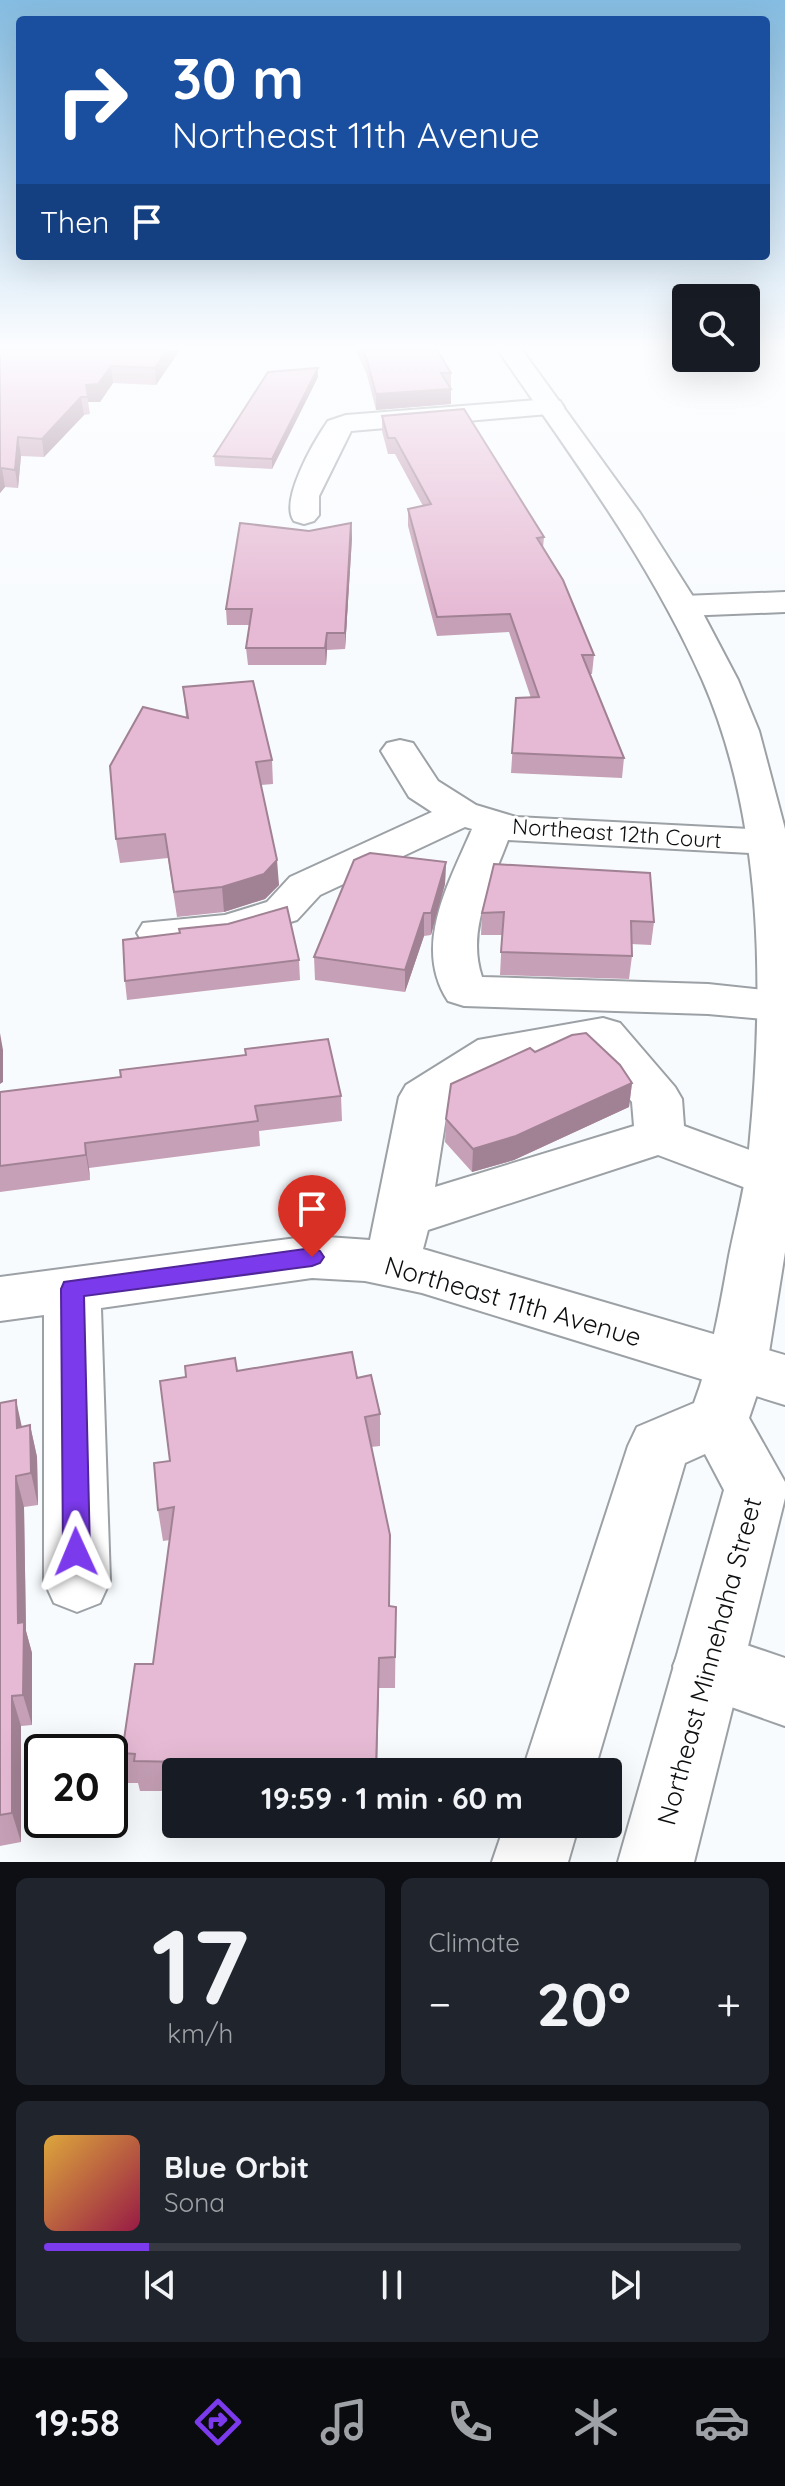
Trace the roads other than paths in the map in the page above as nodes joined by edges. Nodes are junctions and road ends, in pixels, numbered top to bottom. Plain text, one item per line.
1 (332, 437) edge
2 (572, 437) edge
3 (304, 515) dead end
4 (785, 602) edge
5 (683, 606) junction
6 (400, 751) dead end
7 (478, 818) junction
8 (768, 842) junction
9 (780, 894) edge
10 (159, 933) edge
11 (783, 983) edge
12 (660, 1136) junction
13 (770, 1178) junction
14 (397, 1241) junction
15 (72, 1289) junction
16 (0, 1299) edge
17 (747, 1388) edge
18 (77, 1581) dead end
19 (708, 1666) junction
20 (785, 1692) edge
21 (562, 1758) edge
22 (538, 1838) edge
23 (530, 1862) edge
24 (656, 1862) edge

1 - 3 main road
2 - 5 main road
4 - 5 main road
5 - 8 main road
6 - 7 main road, Northeast 12th Court
7 - 8 main road, Northeast 12th Court
7 - 10 main road
7 - 11 main road
8 - 9 main road
9 - 11 main road
11 - 13 main road
12 - 13 main road
12 - 14 main road
12 - 14 main road
13 - 17 main road
14 - 15 main road, Northeast 11th Avenue
14 - 17 main road, Northeast 11th Avenue
15 - 16 main road, Northeast 11th Avenue
15 - 18 main road
17 - 19 main road, Northeast Minnehaha Street
17 - 21 main road
19 - 20 main road
19 - 24 main road, Northeast Minnehaha Street
22 - 23 main road

